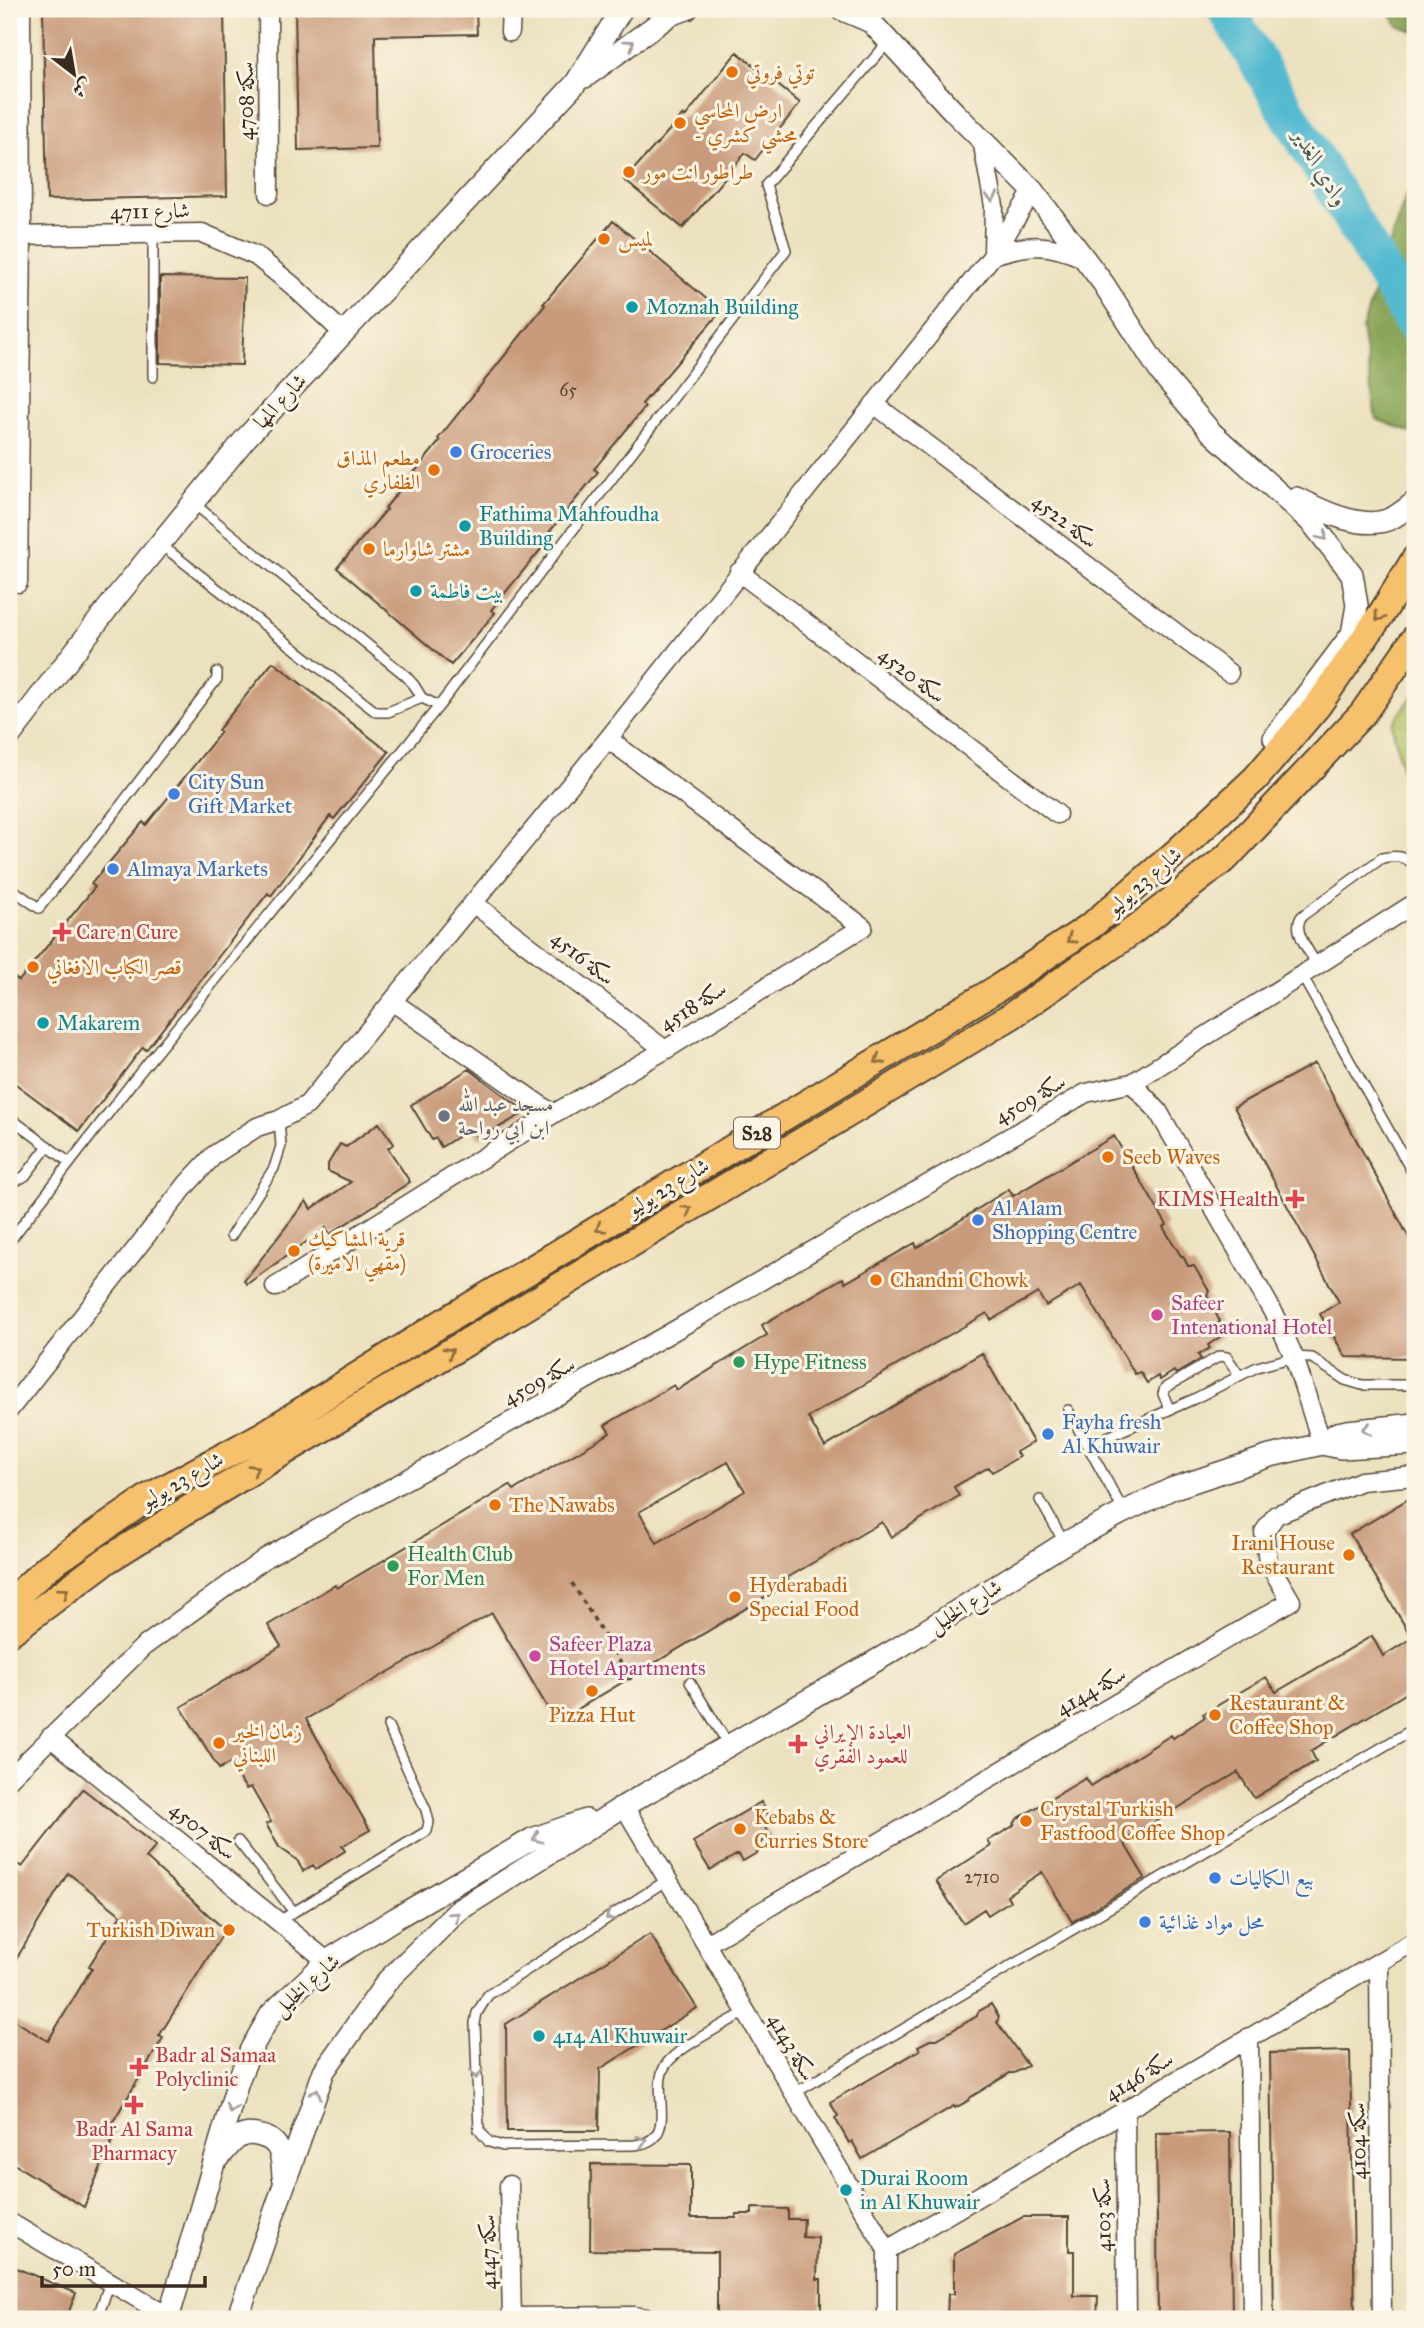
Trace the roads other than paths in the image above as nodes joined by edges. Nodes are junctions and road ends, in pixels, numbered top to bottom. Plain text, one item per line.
1 (21, 9) edge
2 (268, 9) edge
3 (511, 9) edge
4 (622, 9) edge
5 (687, 9) edge
6 (841, 9) edge
7 (868, 15) edge
8 (510, 32) dead end
9 (889, 41) junction
10 (575, 84) junction
11 (982, 141) junction
12 (1033, 191) junction
13 (269, 194) dead end
14 (153, 234) junction
15 (16, 236) edge
16 (993, 255) junction
17 (1083, 258) junction
18 (344, 332) junction
19 (153, 377) dead end
20 (874, 404) junction
21 (1276, 488) junction
22 (1415, 502) edge
23 (193, 503) junction
24 (160, 544) junction
25 (1415, 559) edge
26 (739, 572) junction
27 (18, 583) dead end
28 (1415, 638) edge
29 (217, 672) dead end
30 (1229, 673) dead end
31 (422, 698) junction
32 (439, 706) junction
33 (9, 737) edge
34 (608, 739) junction
35 (1057, 814) dead end
36 (1179, 850) junction
37 (1415, 865) edge
38 (9, 887) edge
39 (473, 903) junction
40 (1415, 903) edge
41 (1309, 969) junction
42 (393, 1002) junction
43 (665, 1050) junction
44 (1132, 1083) junction
45 (553, 1114) junction
46 (9, 1117) edge
47 (279, 1120) junction
48 (48, 1146) junction
49 (70, 1163) junction
50 (1415, 1177) edge
51 (9, 1179) edge
52 (231, 1236) dead end
53 (9, 1242) edge
54 (275, 1287) dead end
55 (1294, 1357) junction
56 (1239, 1375) junction
57 (1415, 1385) edge
58 (1169, 1408) junction
59 (9, 1409) edge
60 (1068, 1410) dead end
61 (1415, 1424) edge
62 (1322, 1444) junction
63 (1415, 1444) edge
64 (1087, 1446) junction
65 (1415, 1476) edge
66 (1040, 1500) dead end
67 (1124, 1512) junction
68 (1065, 1544) junction
69 (9, 1603) edge
70 (9, 1633) edge
71 (690, 1682) dead end
72 (388, 1726) dead end
73 (1415, 1728) edge
74 (50, 1737) junction
75 (728, 1744) junction
76 (9, 1779) edge
77 (624, 1806) junction
78 (238, 1841) dead end
79 (667, 1880) junction
80 (287, 1917) junction
81 (1415, 1941) edge
82 (706, 1944) junction
83 (327, 1961) junction
84 (1379, 1963) junction
85 (745, 2012) junction
86 (1249, 2037) junction
87 (793, 2094) junction
88 (1125, 2111) junction
89 (216, 2160) junction
90 (509, 2185) dead end
91 (283, 2186) junction
92 (9, 2222) edge
93 (887, 2250) junction
94 (110, 2282) junction
95 (168, 2318) edge
96 (512, 2318) edge
97 (97, 2319) edge
98 (237, 2319) edge
99 (653, 2319) edge
100 (887, 2319) edge
101 (1127, 2319) edge
102 (1252, 2319) edge
103 (1382, 2319) edge

1 - 15 street
2 - 13 street, سكة 4708
3 - 8 street
4 - 10 street, شارع المها
10 -> 5 street, شارع المها
6 - 7 street
7 - 9 street
9 - 11 street
9 - 32 lane
10 - 18 street, شارع المها
11 - 12 street
11 -> 16 street
12 - 16 street
12 - 17 street
14 - 15 street, 4711 شارع
14 - 18 street, 4711 شارع
14 - 19 lane
15 - 27 street
16 - 17 street
16 - 20 street
17 - 21 street
18 - 23 street, شارع المها
20 - 26 street
20 - 30 street, سكة 4522
21 - 22 street
21 -> 36 street
23 - 24 street, شارع المها
23 - 31 lane
24 - 31 lane
24 - 33 street, شارع المها
25 -> 36 main road, شارع 23 يوليو / S28
26 - 34 street
26 - 35 street, سكة 4520
70 -> 28 main road, شارع 23 يوليو / S28
29 - 38 lane
31 - 32 lane
32 - 49 lane
34 - 39 street
34 - 43 street, سكة 4518
36 -> 69 main road, شارع 23 يوليو / S28
37 - 41 lane
39 - 42 street
39 - 43 street, سكة 4516
40 - 41 street, سكة 4509
41 - 44 street, سكة 4509
41 - 50 lane
42 - 45 street
42 - 47 street
43 - 45 street, سكة 4518
44 - 55 street
44 - 74 street, سكة 4509
45 - 54 street, سكة 4518
46 - 48 lane
47 - 52 lane
47 - 59 street
48 - 49 lane
48 - 51 lane
49 - 53 lane
55 - 56 lane
55 - 57 lane
55 - 62 street
56 - 58 lane
56 - 58 lane
58 - 64 lane
60 - 64 lane
61 -> 62 street, شارع الخليل
62 - 63 street, شارع الخليل
62 - 67 street, شارع الخليل
64 - 67 lane
65 - 82 street, سكة 4144
66 - 68 lane
67 - 68 street, شارع الخليل
68 - 75 street, شارع الخليل
71 - 75 lane
72 - 80 lane
73 - 87 lane
74 - 76 street, سكة 4509
74 - 80 street, سكة 4507
75 - 77 street, شارع الخليل
77 - 79 street, سكة 4143
77 -> 83 street, شارع الخليل
91 -> 77 street, شارع الخليل
78 - 80 lane
79 - 82 street, سكة 4143
79 -> 85 lane
80 - 83 street, سكة 4507
81 - 84 street, سكة 4146
82 - 85 street, سكة 4143
83 -> 89 street, شارع الخليل
84 - 86 street, سكة 4146
84 - 103 street, سكة 4104
85 - 87 street, سكة 4143
86 - 88 street, سكة 4146
86 - 102 street
87 - 93 street, سكة 4143
88 - 93 street, سكة 4146
88 - 101 street, سكة 4103
89 - 91 street
89 - 95 street, شارع الخليل
90 - 96 street, سكة 4147
91 - 98 street, شارع الخليل
92 - 94 street
93 - 100 street
94 - 95 street
94 - 97 lane
96 - 99 street

